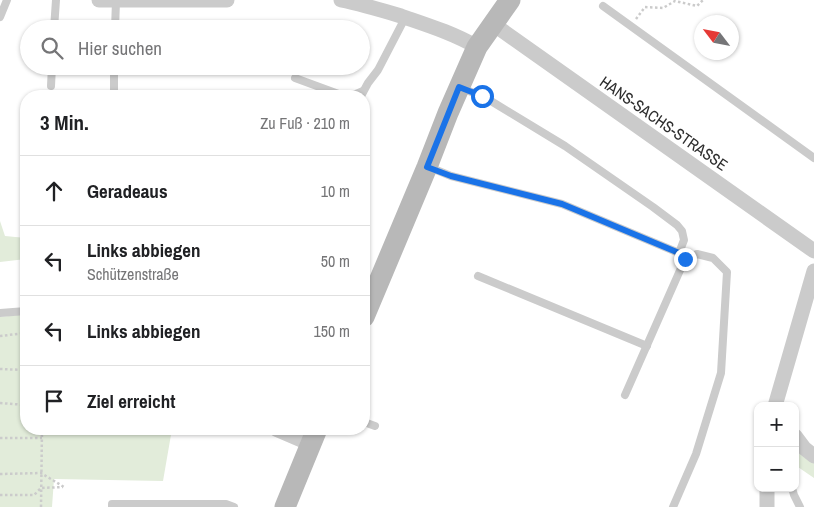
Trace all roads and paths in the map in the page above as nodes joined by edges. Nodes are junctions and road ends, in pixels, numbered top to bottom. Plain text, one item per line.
1 (7, 0) edge
2 (56, 0) edge
3 (99, 0) edge
4 (227, 0) edge
5 (341, 0) edge
6 (703, 0) edge
7 (116, 1) edge
8 (506, 2) edge
9 (604, 6) dead end
10 (0, 17) edge
11 (405, 18) junction
12 (55, 20) edge
13 (116, 20) edge
14 (493, 24) junction
15 (631, 26) junction
16 (477, 47) junction
17 (52, 75) edge
18 (114, 75) edge
19 (295, 78) dead end
20 (51, 86) dead end
21 (459, 87) junction
22 (114, 90) edge
23 (328, 90) edge
24 (365, 90) edge
25 (814, 158) edge
26 (427, 167) junction
27 (814, 251) edge
28 (679, 253) junction
29 (685, 259) junction
30 (814, 271) edge
31 (478, 276) dead end
32 (370, 303) edge
33 (20, 312) edge
34 (0, 314) edge
35 (20, 334) edge
36 (0, 336) edge
37 (647, 346) junction
38 (0, 369) edge
39 (20, 370) edge
40 (625, 396) dead end
41 (776, 402) edge
42 (0, 403) edge
43 (20, 405) edge
44 (370, 424) edge
45 (375, 426) dead end
46 (314, 436) edge
47 (0, 438) edge
48 (42, 438) joint
49 (799, 441) edge
50 (814, 456) edge
51 (41, 473) junction
52 (0, 474) edge
53 (42, 488) junction
54 (768, 492) edge
55 (793, 492) edge
56 (0, 495) edge
57 (142, 505) edge
58 (799, 506) edge
59 (41, 507) edge
60 (112, 507) edge
61 (234, 507) edge
62 (285, 507) edge
63 (673, 507) edge
64 (767, 507) edge

1 - 10 lane
2 - 12 lane
3 - 7 street
4 - 7 street
5 - 11 street
6 - 15 path
7 - 13 lane
8 - 14 street
9 - 15 lane
11 - 16 street
11 - 24 lane
14 - 16 street
14 - 27 street, HANS-SACHS-STRASSE
15 - 25 lane
16 - 21 street
17 - 20 lane
18 - 22 lane
19 - 23 lane
21 - 26 street
21 - 28 lane
26 - 28 lane
26 - 32 street
28 - 29 lane
29 - 37 lane
29 - 63 lane
30 - 41 street
31 - 37 lane
33 - 34 lane
35 - 36 path
37 - 40 lane
38 - 39 path
42 - 43 path
44 - 45 lane
46 - 62 street
47 - 48 path
48 - 51 path
49 - 50 street
51 - 52 path
51 - 53 path
51 - 53 path
53 - 56 path
53 - 59 path
54 - 64 street
55 - 58 lane
57 - 60 lane
57 - 61 lane

